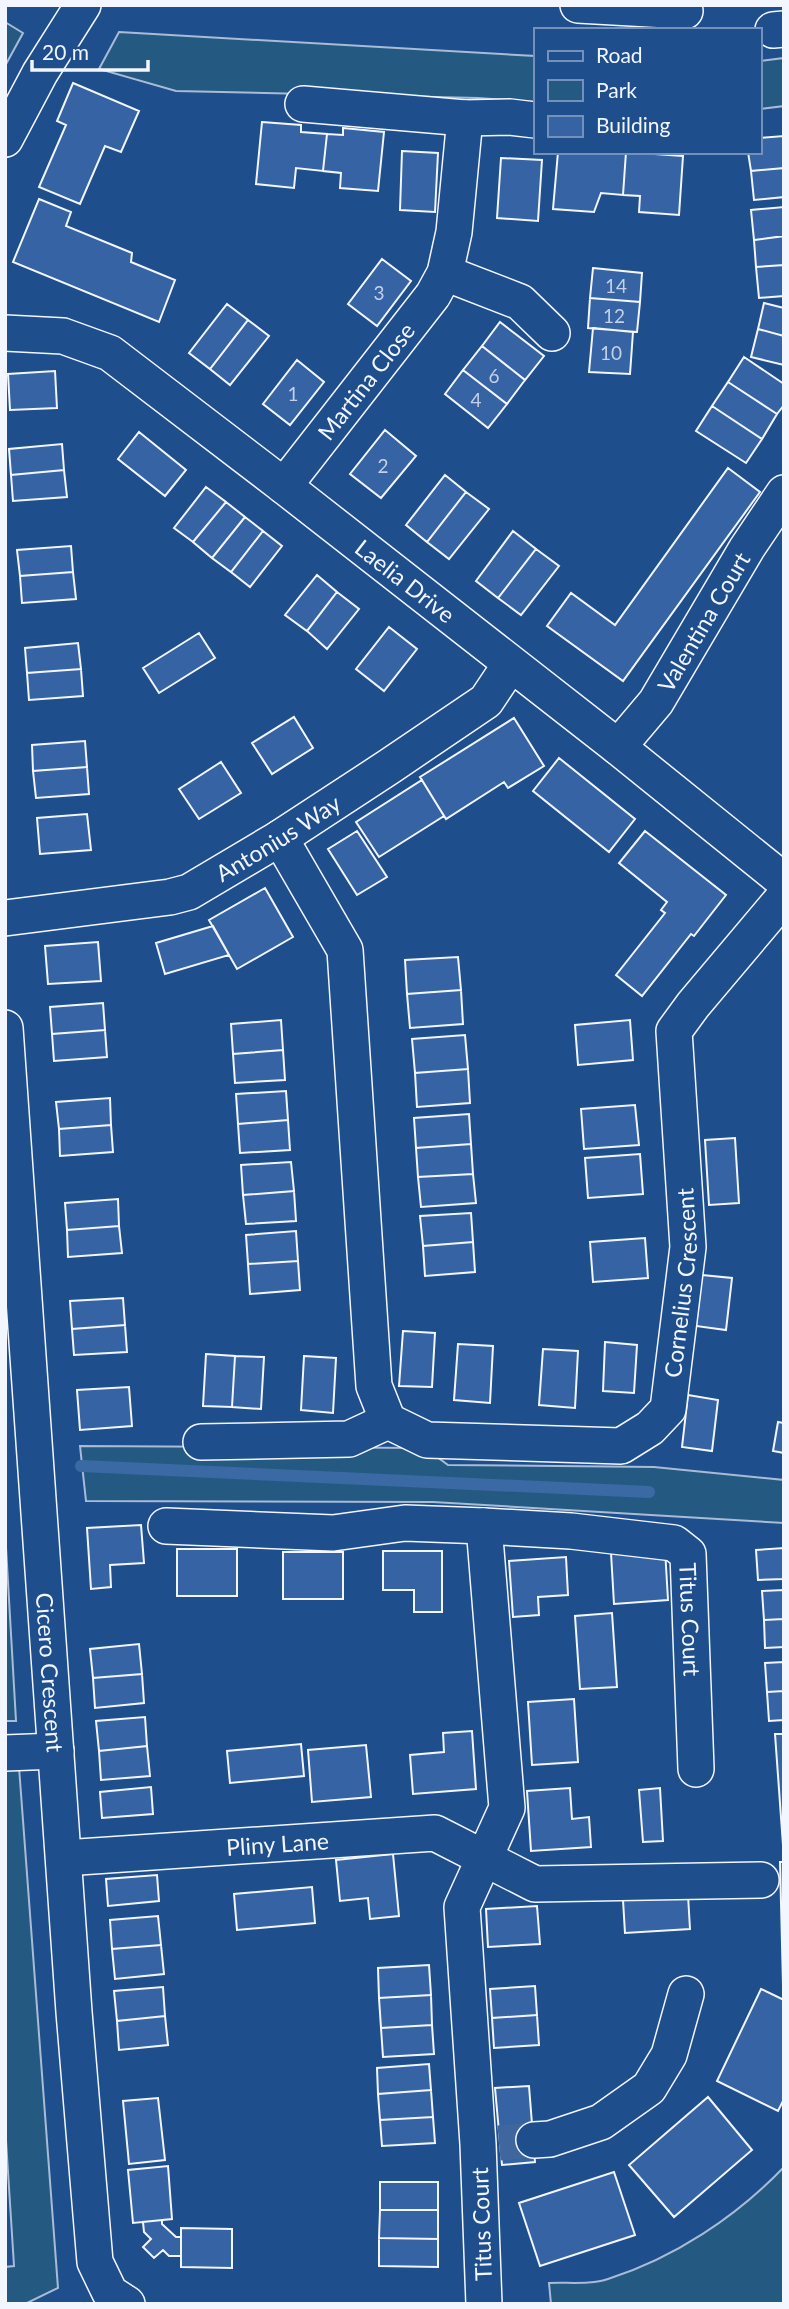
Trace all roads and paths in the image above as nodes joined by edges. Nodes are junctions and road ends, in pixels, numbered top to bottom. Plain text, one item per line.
1 (83, 5) edge
2 (578, 5) edge
3 (685, 10) dead end
4 (303, 104) dead end
5 (464, 118) junction
6 (534, 120) edge
7 (5, 139) edge
8 (445, 273) junction
9 (5, 333) edge
10 (552, 333) dead end
11 (284, 486) junction
12 (784, 493) edge
13 (510, 665) junction
14 (618, 747) junction
15 (280, 838) junction
16 (784, 881) edge
17 (784, 897) edge
18 (5, 918) edge
19 (5, 1028) edge
20 (18, 1392) edge
21 (388, 1421) junction
22 (201, 1442) dead end
23 (166, 1526) dead end
24 (484, 1526) junction
25 (56, 1751) junction
26 (5, 1753) edge
27 (695, 1769) dead end
28 (483, 1857) junction
29 (64, 1858) junction
30 (761, 1880) dead end
31 (687, 1994) dead end
32 (534, 2140) tunnel mouth
33 (109, 2300) edge
34 (484, 2304) edge

1 - 7 street
2 - 3 street
4 - 5 street
5 - 6 street
5 - 8 street, Martina Close
8 - 10 street
8 - 11 street, Martina Close
9 - 11 street, Laelia Drive
11 - 13 street, Laelia Drive
12 - 14 street, Valentina Court
13 - 14 street, Laelia Drive
13 - 15 street, Antonius Way
14 - 16 street, Laelia Drive
15 - 18 street, Antonius Way
15 - 21 street
17 - 21 street, Cornelius Crescent
19 - 20 street, Cicero Crescent
20 - 25 street, Cicero Crescent
21 - 22 street
23 - 24 street, Titus Court
24 - 27 street, Titus Court
24 - 28 street, Titus Court
25 - 26 street
25 - 29 street, Cicero Crescent
28 - 29 street, Pliny Lane
28 - 30 street
28 - 34 street, Titus Court
29 - 33 street, Cicero Crescent
31 - 32 street

